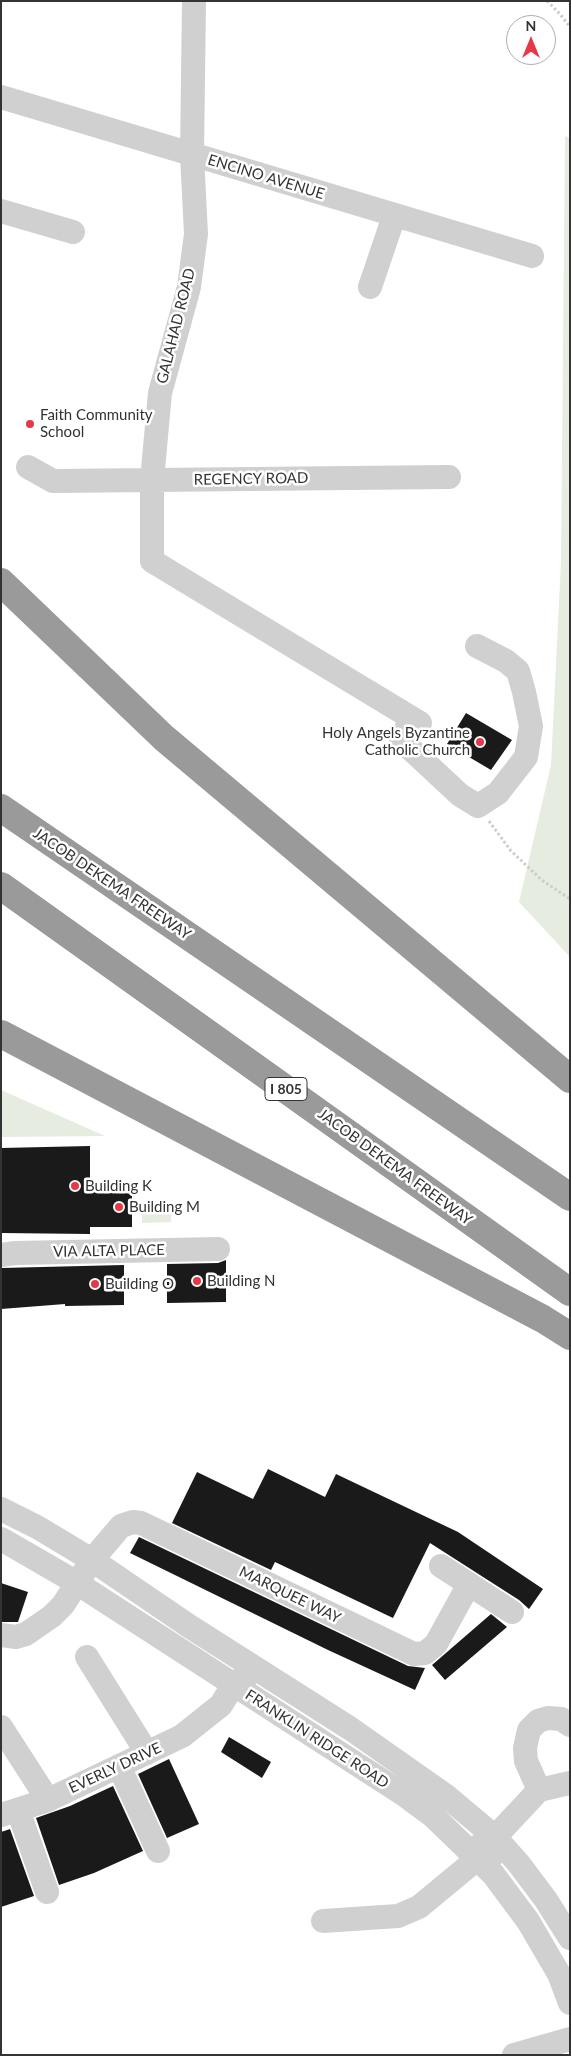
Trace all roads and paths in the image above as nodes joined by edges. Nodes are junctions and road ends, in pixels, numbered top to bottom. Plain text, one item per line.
1 (194, 1) edge
2 (547, 1) edge
3 (570, 28) edge
4 (1, 97) edge
5 (192, 155) junction
6 (1, 211) edge
7 (394, 216) junction
8 (73, 232) dead end
9 (532, 256) dead end
10 (370, 287) dead end
11 (28, 467) dead end
12 (449, 476) dead end
13 (152, 480) junction
14 (1, 582) edge
15 (478, 646) dead end
16 (478, 806) junction
17 (1, 808) edge
18 (1, 886) edge
19 (570, 899) edge
20 (1, 1034) edge
21 (570, 1080) edge
22 (570, 1197) edge
23 (218, 1249) dead end
24 (1, 1255) edge
25 (570, 1292) edge
26 (570, 1336) edge
27 (1, 1509) edge
28 (8, 1542) edge
29 (92, 1560) junction
30 (441, 1566) dead end
31 (77, 1583) junction
32 (469, 1584) junction
33 (163, 1608) junction
34 (512, 1612) dead end
35 (1, 1635) edge
36 (87, 1657) dead end
37 (233, 1685) junction
38 (313, 1704) junction
39 (570, 1725) edge
40 (1, 1727) edge
41 (147, 1753) junction
42 (119, 1766) junction
43 (570, 1783) edge
44 (539, 1790) junction
45 (48, 1800) junction
46 (10, 1812) edge
47 (433, 1816) junction
48 (495, 1837) junction
49 (158, 1851) dead end
50 (476, 1858) junction
51 (48, 1892) dead end
52 (546, 1900) junction
53 (322, 1921) dead end
54 (570, 1938) edge
55 (570, 2003) edge
56 (570, 2039) edge
57 (514, 2055) edge

1 - 5 street, GALAHAD ROAD
2 - 3 path
4 - 5 street, ENCINO AVENUE
5 - 7 street, ENCINO AVENUE
5 - 13 street, GALAHAD ROAD
6 - 8 street
7 - 9 street, ENCINO AVENUE
7 - 10 street
11 - 13 street, REGENCY ROAD
12 - 13 street, REGENCY ROAD
13 - 16 street, GALAHAD ROAD
14 - 21 highway
15 - 16 street
16 - 19 path
17 - 22 highway, JACOB DEKEMA FREEWAY
18 - 25 highway, JACOB DEKEMA FREEWAY / I 805
20 - 26 highway
23 - 24 street, VIA ALTA PLACE
27 - 29 street, FRANKLIN RIDGE ROAD
28 - 29 street
28 - 31 street, FRANKLIN RIDGE ROAD
29 - 31 street
29 - 32 street, MARQUEE WAY
29 - 33 street, FRANKLIN RIDGE ROAD
30 - 32 street
31 - 33 street
31 - 35 street
31 - 37 street, FRANKLIN RIDGE ROAD
32 - 34 street
33 - 38 street, FRANKLIN RIDGE ROAD
36 - 41 street
37 - 38 street
37 - 41 street, EVERLY DRIVE
37 - 47 street, FRANKLIN RIDGE ROAD
38 - 48 street, FRANKLIN RIDGE ROAD
39 - 44 street
40 - 45 street
41 - 42 street, EVERLY DRIVE
42 - 45 street, EVERLY DRIVE
42 - 49 street
43 - 44 street
44 - 48 street
45 - 46 street, EVERLY DRIVE
46 - 51 street
47 - 48 street
47 - 50 street, FRANKLIN RIDGE ROAD
48 - 52 street, FRANKLIN RIDGE ROAD
50 - 52 street
50 - 53 street
50 - 55 street, FRANKLIN RIDGE ROAD
52 - 54 street, FRANKLIN RIDGE ROAD
56 - 57 street

